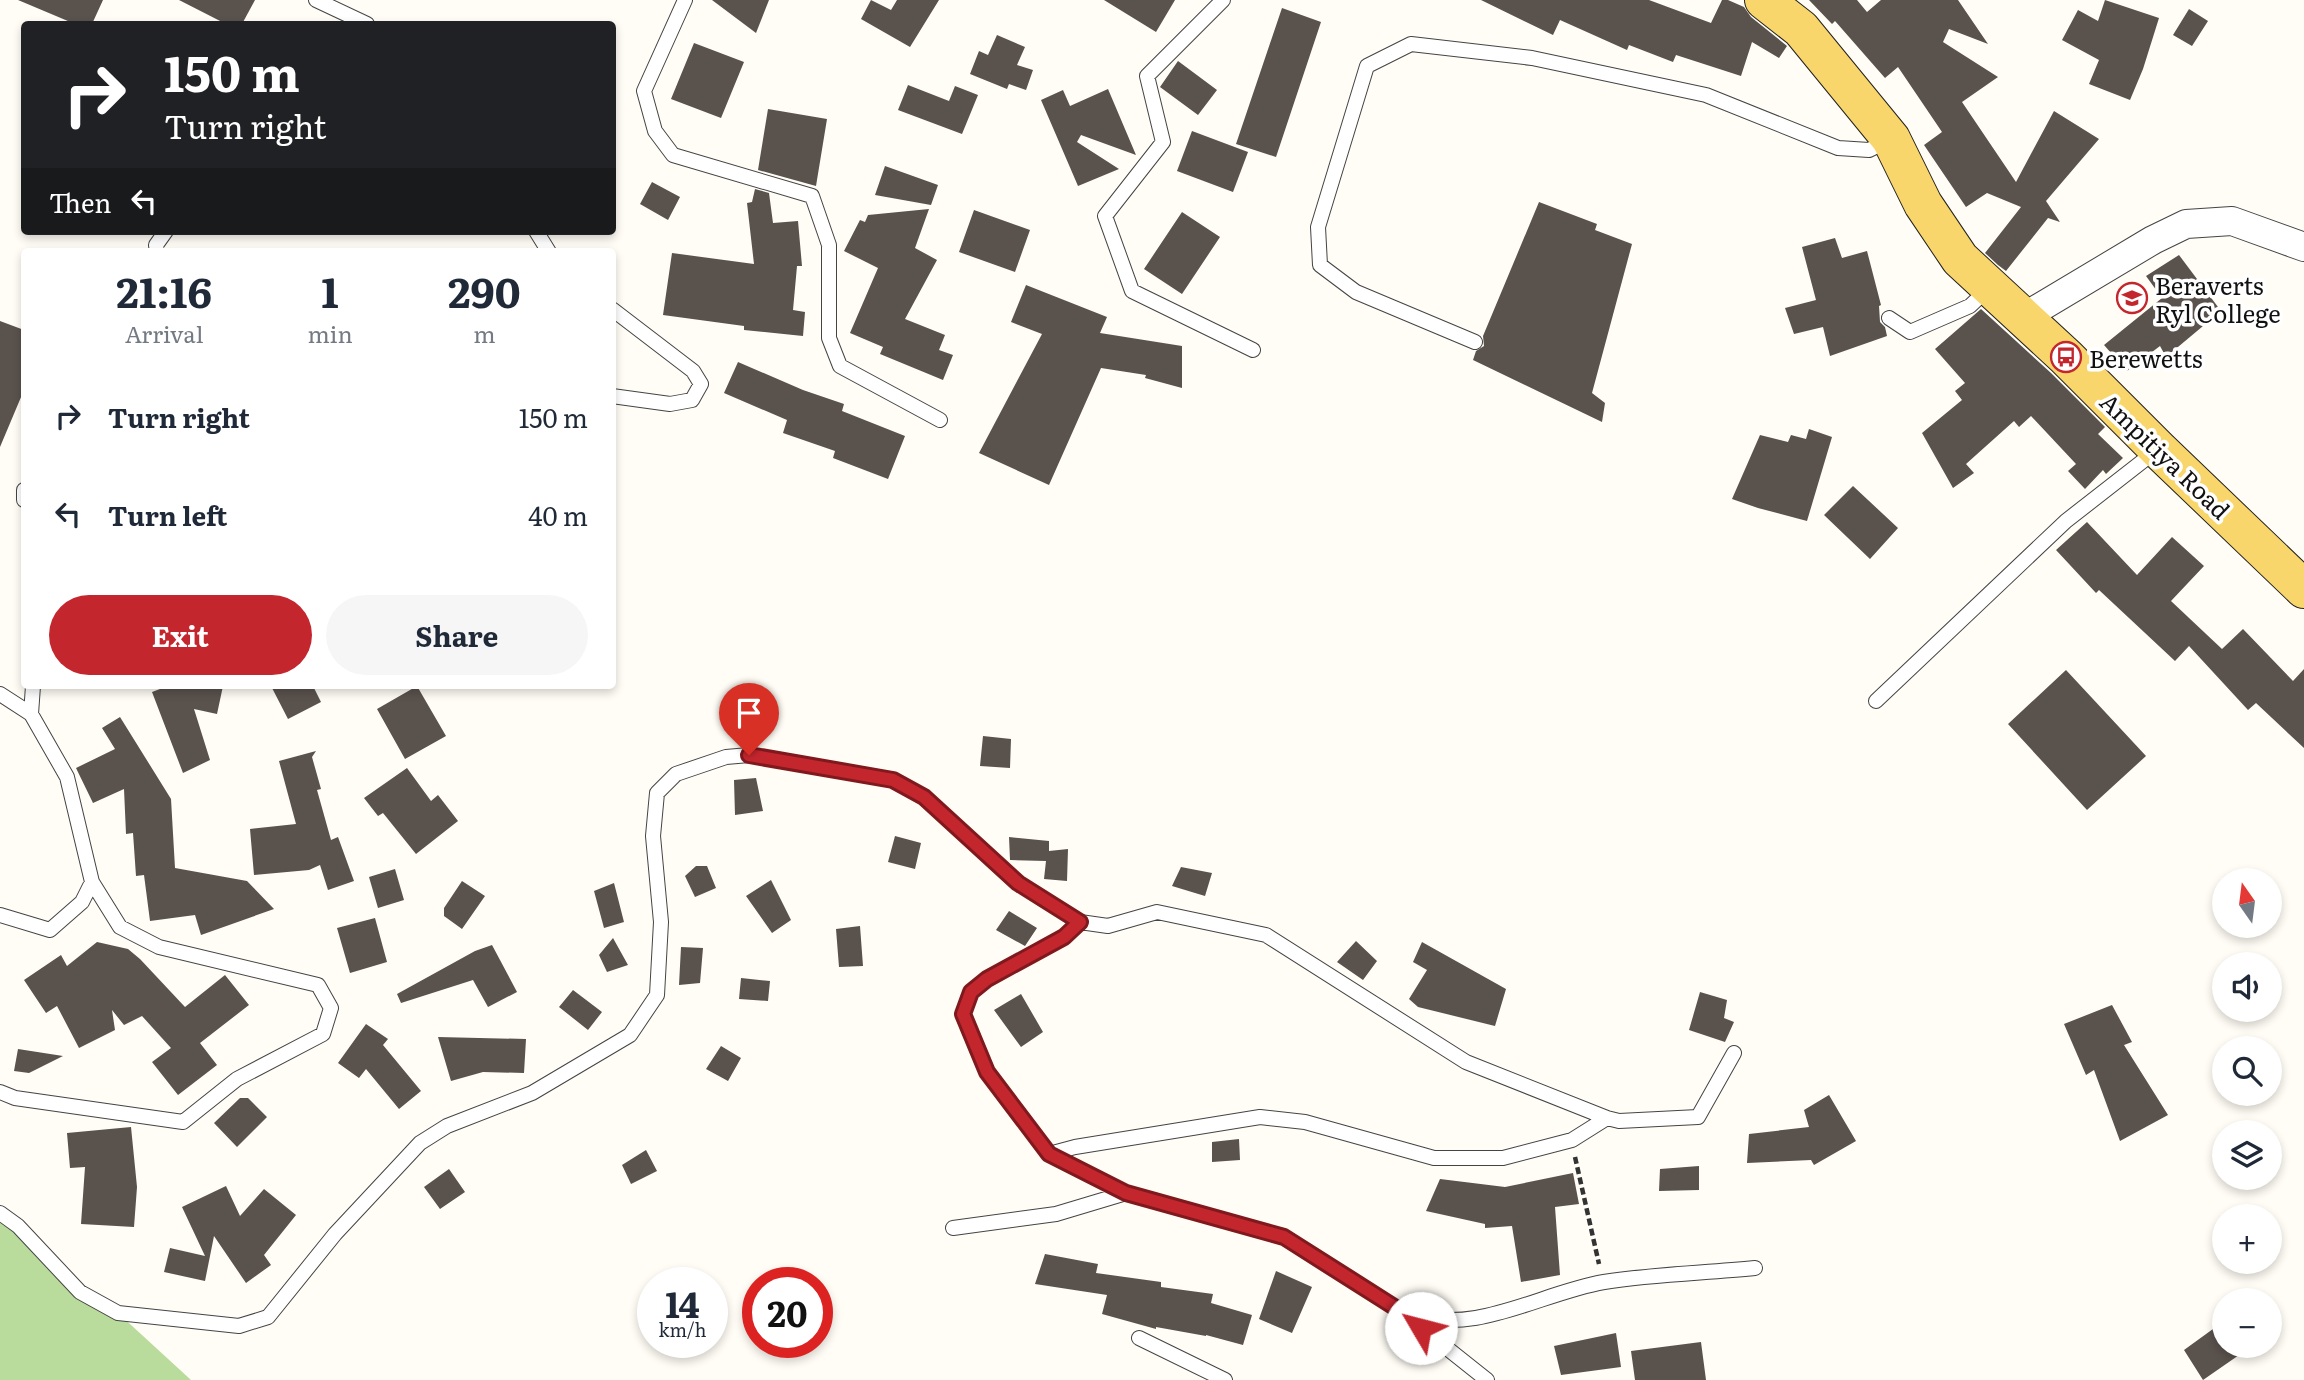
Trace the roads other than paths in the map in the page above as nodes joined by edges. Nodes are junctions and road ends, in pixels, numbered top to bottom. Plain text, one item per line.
1 (316, 0) edge
2 (685, 0) edge
3 (1223, 0) edge
4 (1764, 0) edge
5 (361, 21) edge
6 (1891, 139) junction
7 (2304, 247) edge
8 (1990, 287) junction
9 (616, 312) edge
10 (2024, 317) junction
11 (1889, 318) dead end
12 (1475, 342) dead end
13 (1254, 351) dead end
14 (616, 397) edge
15 (940, 420) dead end
16 (2158, 449) junction
17 (2304, 589) edge
18 (33, 689) edge
19 (0, 694) edge
20 (1876, 701) dead end
21 (31, 714) junction
22 (92, 882) junction
23 (0, 915) edge
24 (1080, 922) junction
25 (1734, 1053) dead end
26 (0, 1092) edge
27 (1607, 1118) junction
28 (1049, 1154) junction
29 (1126, 1193) junction
30 (0, 1213) edge
31 (953, 1228) dead end
32 (1755, 1268) dead end
33 (1399, 1310) junction
34 (1139, 1338) dead end
35 (1225, 1380) edge
36 (1487, 1380) edge

1 - 5 lane
2 - 15 lane
3 - 13 lane
4 - 6 main road, Ampitiya Road
6 - 8 main road, Ampitiya Road
6 - 12 lane
7 - 10 street
8 - 10 main road, Ampitiya Road
8 - 11 lane
9 - 14 lane
10 - 16 main road, Ampitiya Road
16 - 17 main road, Ampitiya Road
16 - 20 lane
18 - 21 lane
19 - 21 lane
21 - 22 lane
22 - 23 lane
22 - 26 lane
24 - 27 lane
24 - 28 lane
24 - 30 lane
25 - 27 lane
27 - 28 lane
28 - 29 lane
29 - 31 lane
29 - 33 lane
32 - 33 lane
33 - 36 lane
34 - 35 lane

